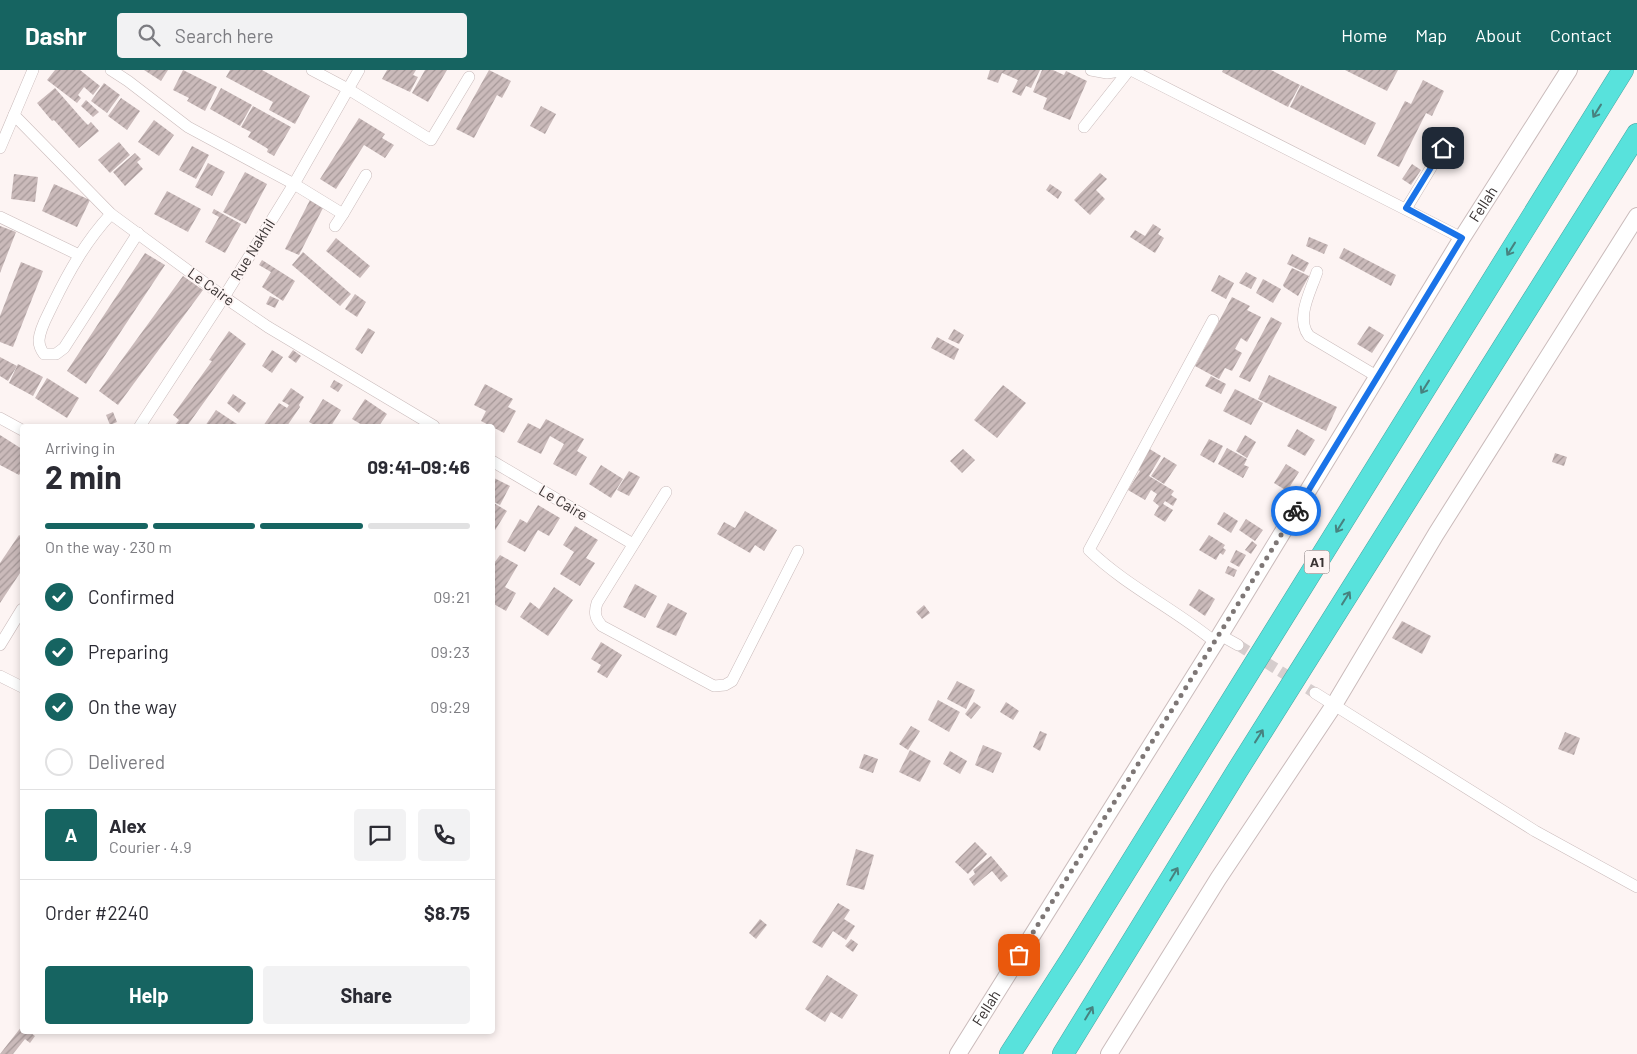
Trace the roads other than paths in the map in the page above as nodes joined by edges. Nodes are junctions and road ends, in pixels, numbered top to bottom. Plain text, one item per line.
1 (33, 70) edge
2 (111, 70) edge
3 (312, 70) edge
4 (359, 70) edge
5 (1091, 70) edge
6 (1129, 70) edge
7 (1569, 70) edge
8 (1623, 70) edge
9 (469, 77) dead end
10 (348, 89) junction
11 (14, 115) junction
12 (1084, 127) dead end
13 (1452, 132) dead end
14 (1637, 134) edge
15 (0, 148) edge
16 (366, 175) dead end
17 (294, 184) junction
18 (1406, 208) junction
19 (111, 214) junction
20 (343, 214) junction
21 (1637, 216) edge
22 (0, 217) edge
23 (335, 226) dead end
24 (138, 233) junction
25 (1462, 238) junction
26 (79, 255) junction
27 (1317, 272) dead end
28 (224, 296) junction
29 (1213, 320) dead end
30 (1378, 377) junction
31 (0, 418) edge
32 (141, 424) edge
33 (427, 424) edge
34 (20, 429) edge
35 (495, 463) edge
36 (666, 492) dead end
37 (634, 544) junction
38 (798, 551) dead end
39 (20, 612) edge
40 (3, 633) edge
41 (1217, 638) junction
42 (0, 645) edge
43 (1238, 645) tunnel mouth
44 (0, 676) edge
45 (20, 686) edge
46 (1315, 694) tunnel mouth
47 (1334, 705) junction
48 (1637, 887) edge
49 (958, 1054) edge
50 (1010, 1054) edge
51 (1063, 1054) edge
52 (1109, 1054) edge

1 - 11 street
2 - 17 street
3 - 10 street
4 - 10 street, Rue Nakhil
5 - 6 street
6 - 12 street
6 - 18 street
7 - 25 street, Fellah
8 -> 50 highway, A1
9 - 10 street
10 - 17 street, Rue Nakhil
11 - 15 street
11 - 19 street, Le Caire
13 - 18 street
51 -> 14 highway
16 - 20 street
17 - 20 street
17 - 28 street, Rue Nakhil
18 - 25 street
19 - 24 street, Le Caire
19 - 26 street
20 - 23 street
21 - 47 street
22 - 26 street
24 - 26 street
24 - 28 street, Le Caire
25 - 30 street, Fellah
27 - 30 street
28 - 32 street, Rue Nakhil
28 - 33 street, Le Caire
29 - 41 street
30 - 41 street, Fellah
31 - 34 street
35 - 37 street, Le Caire
36 - 37 street
37 - 38 street
39 - 40 street
40 - 42 street
41 - 43 street
41 - 49 street, Fellah
44 - 45 street
46 - 47 street
47 - 48 street
47 - 52 street

